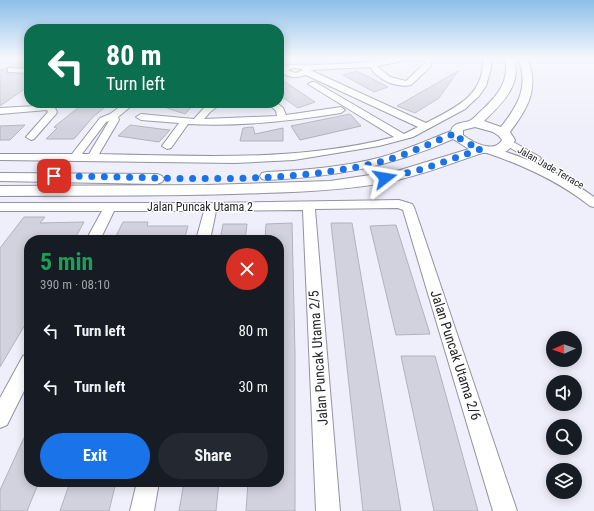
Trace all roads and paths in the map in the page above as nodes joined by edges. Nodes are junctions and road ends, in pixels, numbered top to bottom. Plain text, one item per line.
1 (309, 82) edge
2 (331, 82) edge
3 (397, 82) edge
4 (408, 82) edge
5 (483, 82) edge
6 (509, 82) edge
7 (528, 82) edge
8 (35, 108) edge
9 (51, 108) edge
10 (124, 108) edge
11 (210, 108) edge
12 (278, 108) edge
13 (341, 110) dead end
14 (0, 111) edge
15 (113, 116) junction
16 (141, 118) dead end
17 (282, 119) junction
18 (185, 122) junction
19 (196, 122) junction
20 (475, 124) junction
21 (426, 127) junction
22 (456, 133) junction
23 (31, 137) dead end
24 (403, 137) junction
25 (505, 138) junction
26 (167, 146) dead end
27 (485, 149) junction
28 (0, 157) edge
29 (74, 158) junction
30 (92, 158) junction
31 (0, 177) edge
32 (0, 191) edge
33 (594, 193) edge
34 (399, 204) joint
35 (594, 204) edge
36 (309, 206) junction
37 (5, 207) edge
38 (110, 207) junction
39 (211, 207) junction
40 (0, 219) edge
41 (96, 235) edge
42 (204, 235) edge
43 (24, 372) edge
44 (0, 418) edge
45 (147, 487) edge
46 (142, 511) edge
47 (328, 511) edge
48 (505, 511) edge

1 - 24 street
2 - 21 street
3 - 4 street
5 - 21 street
6 - 20 street
7 - 25 street
8 - 14 street
9 - 23 street
10 - 15 street
11 - 19 street
12 - 17 street
13 - 17 street
15 - 29 street
15 - 30 street
16 - 18 street
17 - 19 street
18 - 19 street
18 - 26 street
20 - 22 street
20 - 25 street
21 - 24 street
22 - 27 street
22 - 31 street
24 - 30 street
25 - 27 street
25 - 33 street, Jalan Jade Terrace
27 - 32 street
27 - 35 street, Jalan Jade Terrace
28 - 29 street
29 - 30 street
34 - 36 street, Jalan Puncak Utama 2
34 - 48 street, Jalan Puncak Utama 2/6
36 - 39 street, Jalan Puncak Utama 2
36 - 47 street, Jalan Puncak Utama 2/5
37 - 38 street, Jalan Puncak Utama 2
37 - 40 street
38 - 39 street, Jalan Puncak Utama 2
38 - 41 street
39 - 42 street
43 - 44 street
45 - 46 street

